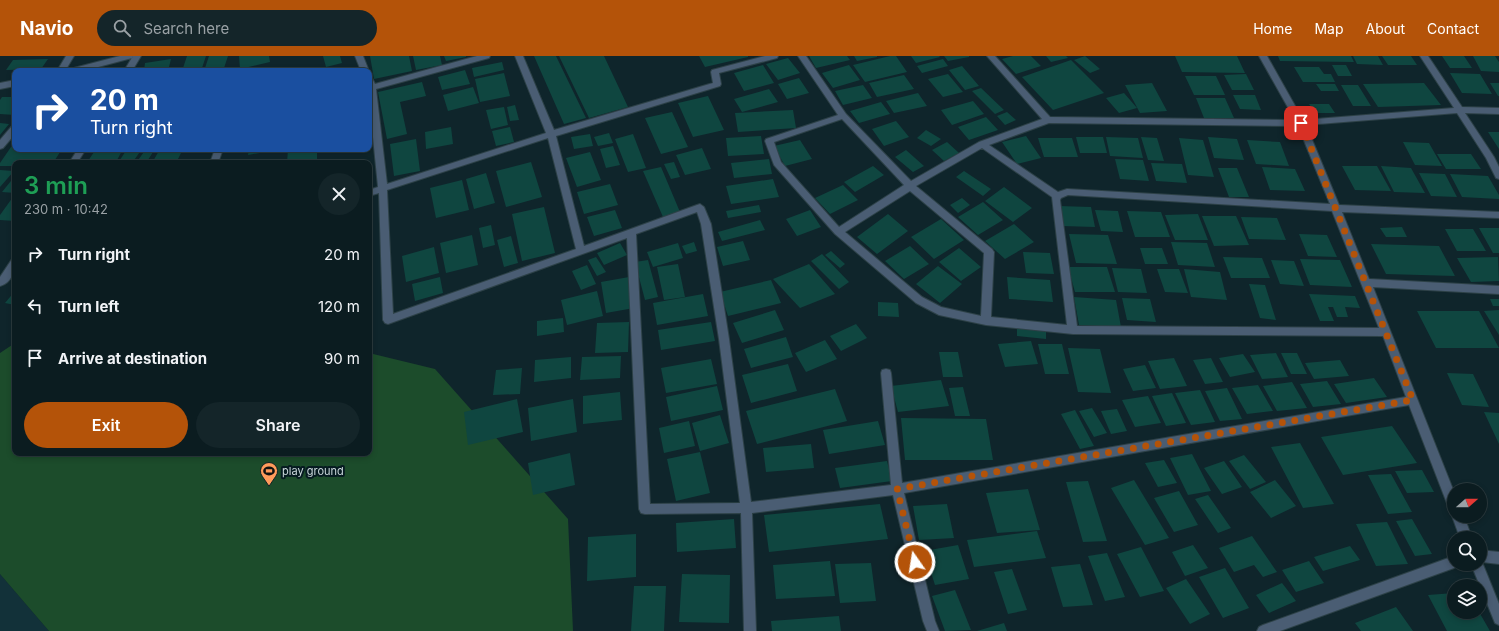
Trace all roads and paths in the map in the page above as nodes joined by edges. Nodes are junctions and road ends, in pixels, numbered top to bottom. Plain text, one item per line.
1 (70, 56) edge
2 (129, 56) edge
3 (137, 56) edge
4 (359, 56) edge
5 (486, 56) edge
6 (519, 56) edge
7 (774, 56) edge
8 (802, 56) edge
9 (991, 56) edge
10 (1263, 56) edge
11 (1424, 56) edge
12 (63, 68) edge
13 (84, 68) edge
14 (130, 68) edge
15 (364, 68) edge
16 (12, 84) edge
17 (372, 84) edge
18 (0, 86) edge
19 (372, 101) edge
20 (1460, 110) junction
21 (1499, 111) edge
22 (843, 116) junction
23 (1048, 120) junction
24 (1301, 123) junction
25 (12, 132) edge
26 (551, 134) junction
27 (982, 144) junction
28 (0, 146) edge
29 (1499, 176) edge
30 (910, 186) junction
31 (383, 188) junction
32 (372, 193) edge
33 (1057, 196) junction
34 (1335, 208) junction
35 (1499, 214) edge
36 (631, 232) junction
37 (838, 232) junction
38 (581, 251) junction
39 (12, 267) edge
40 (0, 282) edge
41 (1366, 283) junction
42 (1499, 290) edge
43 (986, 321) junction
44 (1073, 330) junction
45 (1386, 332) junction
46 (886, 373) dead end
47 (1413, 400) junction
48 (1447, 488) edge
49 (897, 489) junction
50 (746, 508) junction
51 (1487, 557) edge
52 (1499, 558) edge
53 (1447, 565) edge
54 (1480, 571) edge
55 (1499, 619) edge
56 (750, 631) edge
57 (933, 631) edge
58 (1263, 631) edge

1 - 12 street
2 - 13 street
3 - 14 street
4 - 15 street
5 - 17 street
6 - 26 street
7 - 26 street
8 - 22 street
9 - 23 street
10 - 24 street
11 - 20 street
16 - 18 street
19 - 31 street
20 - 21 street
20 - 24 street
20 - 29 street
22 - 30 street
22 - 37 street
23 - 24 street
23 - 27 street
24 - 34 street
25 - 28 street
26 - 31 street
26 - 38 street
27 - 30 street
27 - 33 street
30 - 37 street
30 - 43 street
31 - 32 street
31 - 38 street
33 - 34 street
33 - 44 street
34 - 35 street
34 - 41 street
36 - 38 street
36 - 50 street
36 - 50 street
37 - 43 street
39 - 40 street
41 - 42 street
41 - 45 street
43 - 44 street
44 - 45 street
45 - 47 street
46 - 49 street
47 - 48 street
47 - 49 street
49 - 50 street
49 - 57 street
50 - 56 street
51 - 52 street
53 - 58 street
54 - 55 street

